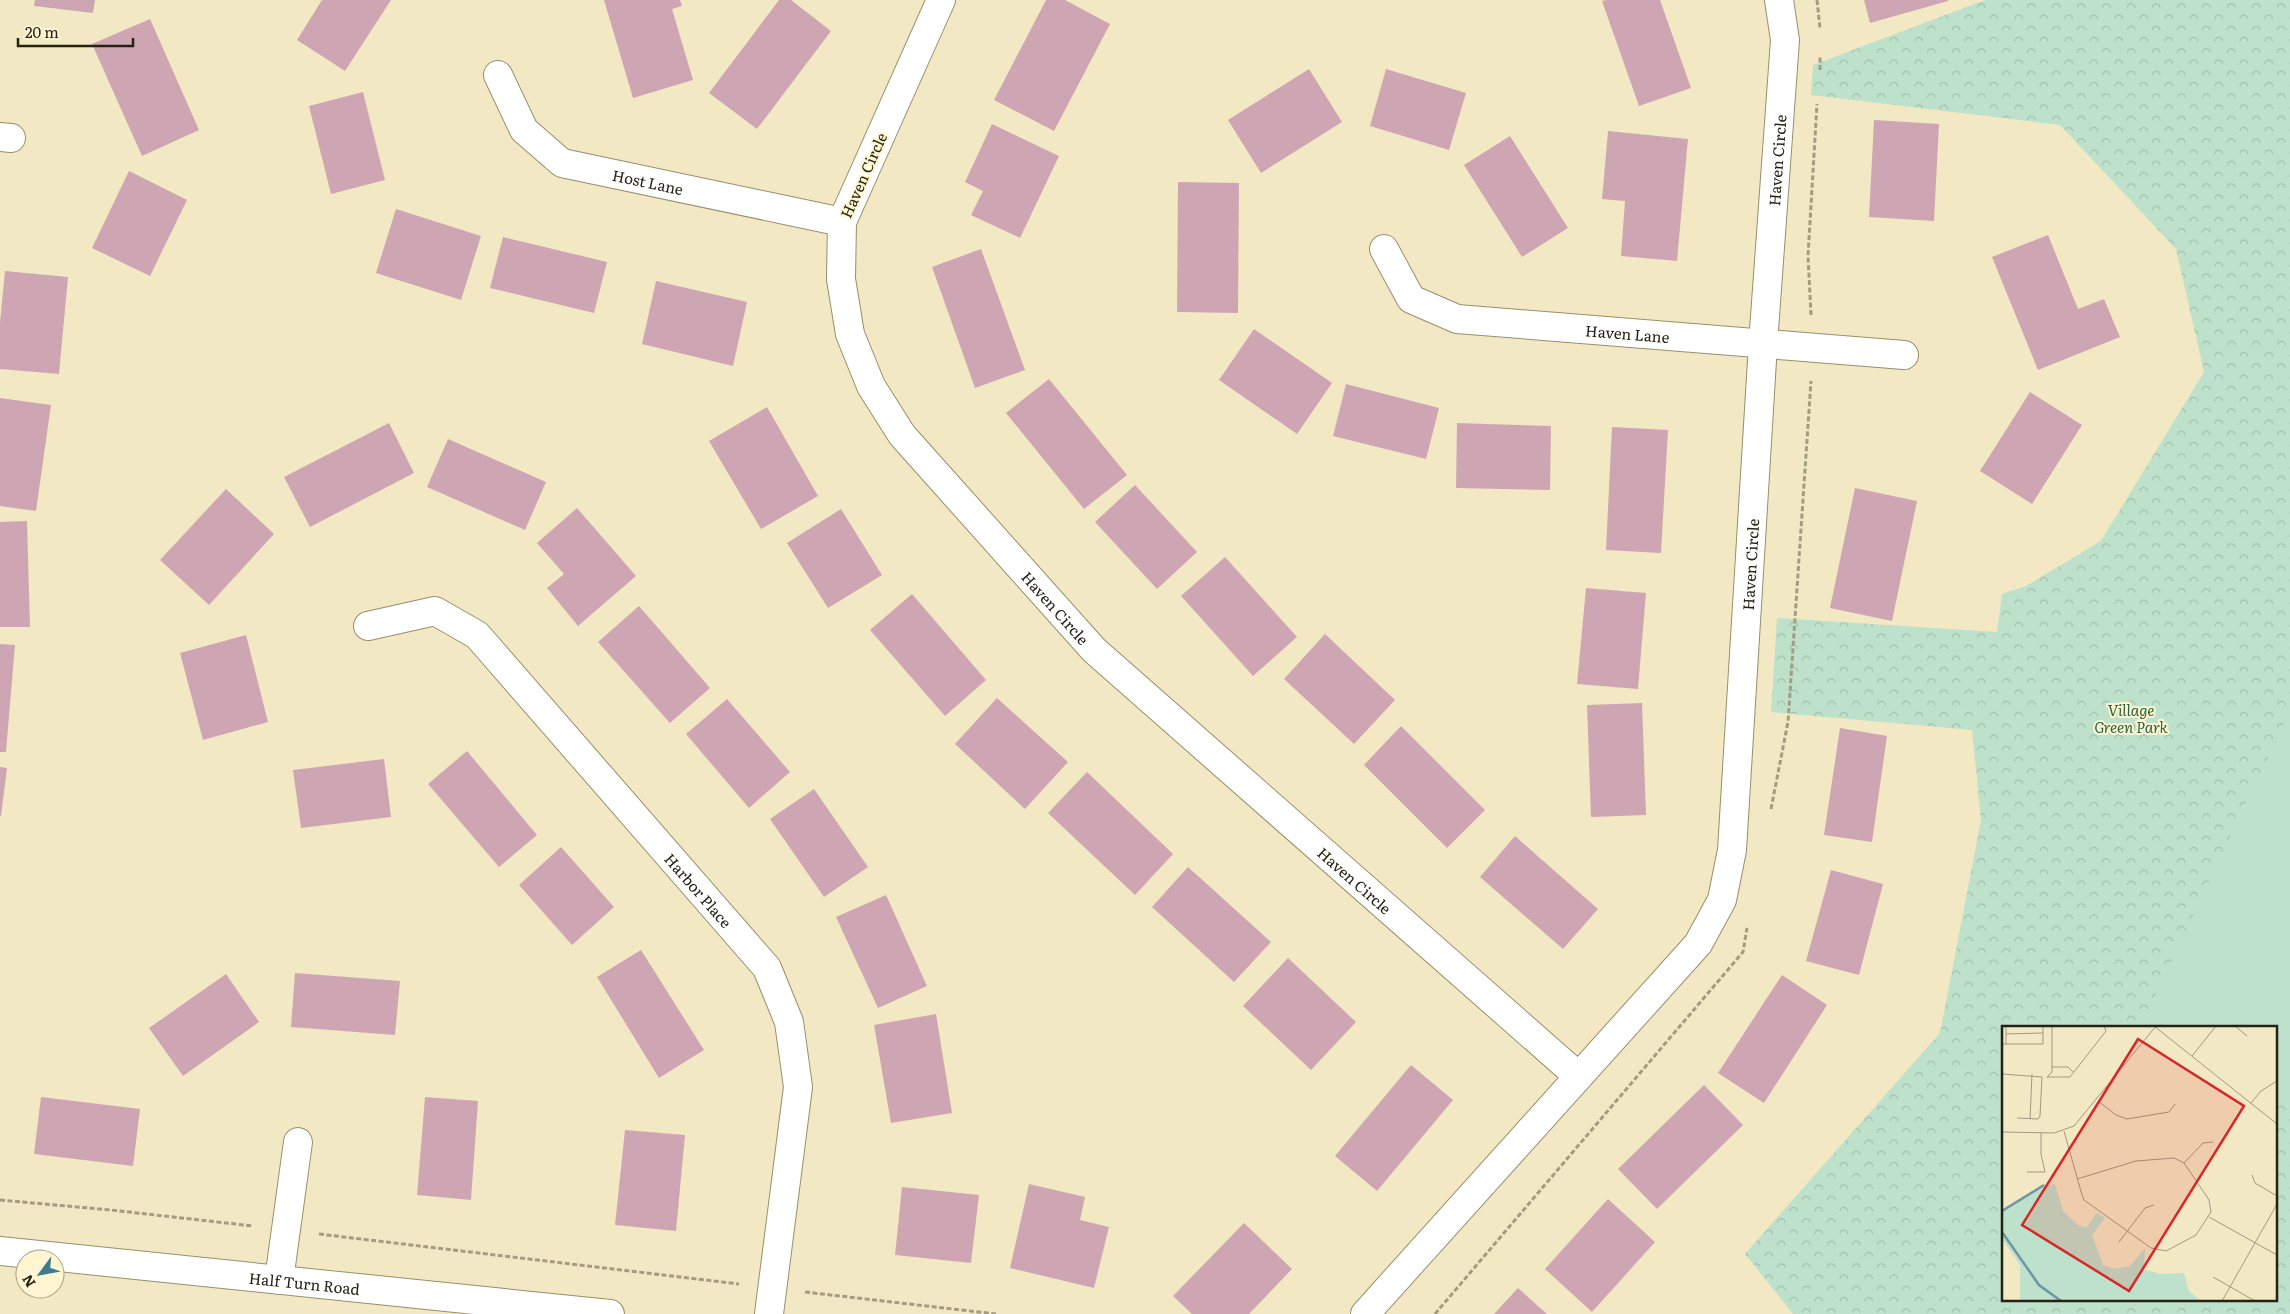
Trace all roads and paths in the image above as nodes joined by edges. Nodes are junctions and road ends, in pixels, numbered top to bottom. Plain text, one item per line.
1 (942, 0) edge
2 (1779, 0) edge
3 (498, 75) dead end
4 (842, 222) junction
5 (1384, 249) dead end
6 (1763, 344) junction
7 (1904, 355) dead end
8 (368, 626) dead end
9 (1578, 1076) junction
10 (298, 1142) dead end
11 (0, 1200) edge
12 (286, 1230) junction
13 (0, 1252) edge
14 (279, 1280) junction
15 (771, 1301) edge
16 (610, 1314) edge
17 (996, 1314) edge
18 (1365, 1314) edge

1 - 4 street, Haven Circle
2 - 6 street, Haven Circle
3 - 4 street, Host Lane
4 - 9 street, Haven Circle
5 - 6 street, Haven Lane
6 - 7 street, Haven Lane
6 - 9 street, Haven Circle
8 - 15 street, Harbor Place
9 - 18 street, Haven Circle
10 - 12 street
11 - 12 path
12 - 14 street
12 - 15 path
13 - 14 street, Half Turn Road
14 - 16 street, Half Turn Road
15 - 17 path

